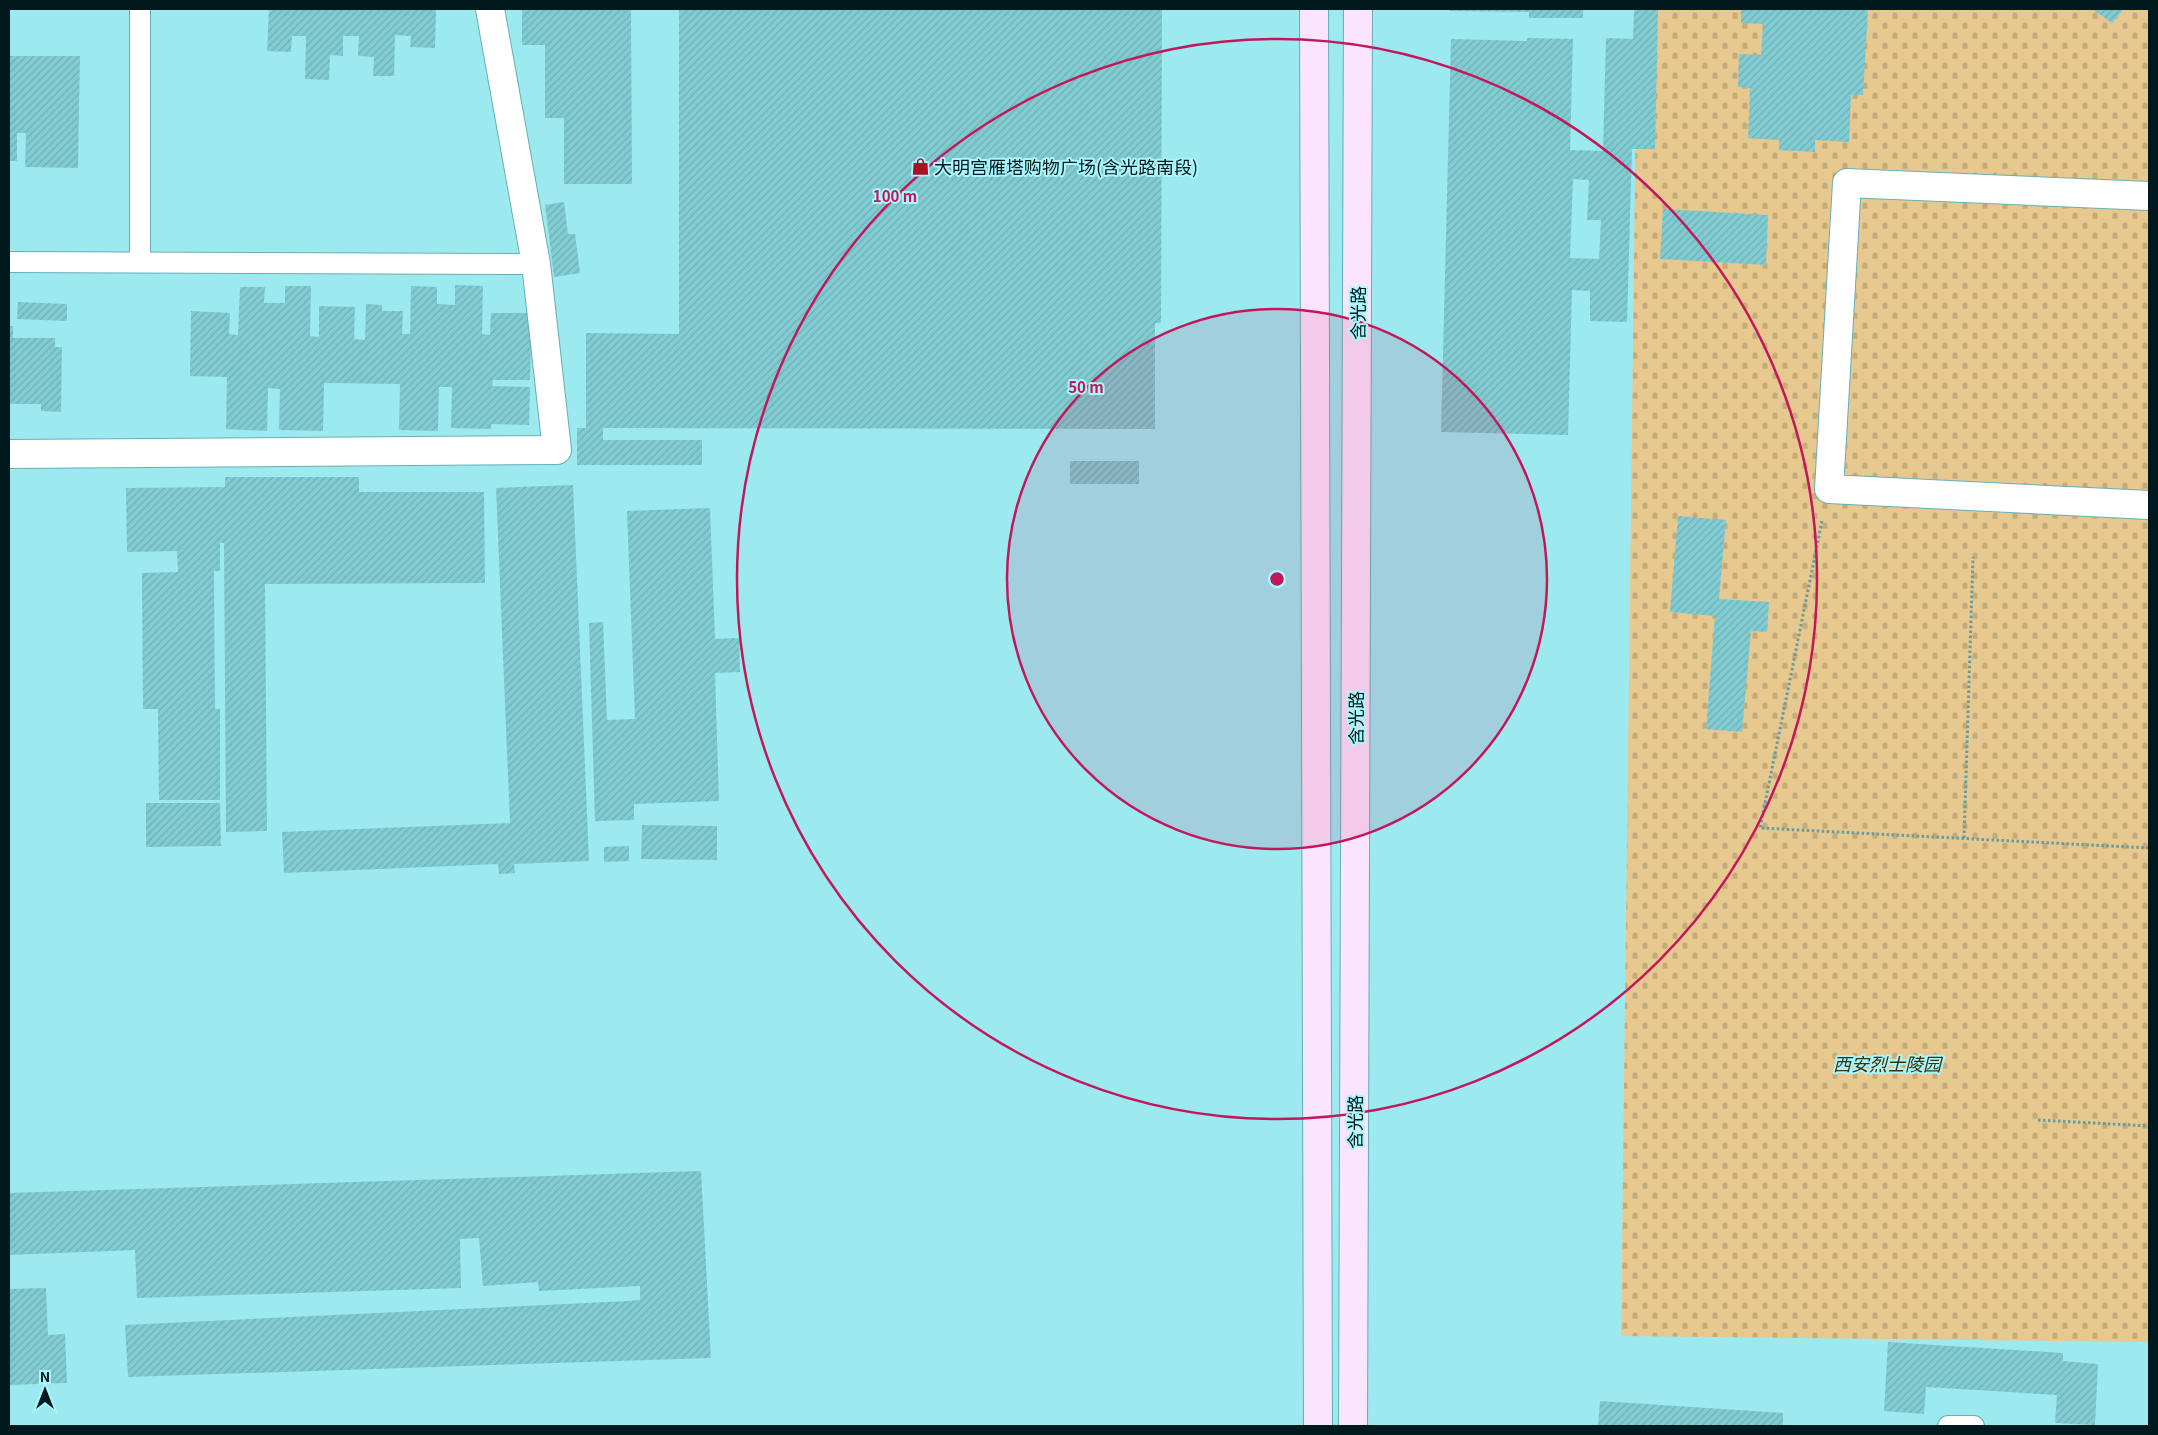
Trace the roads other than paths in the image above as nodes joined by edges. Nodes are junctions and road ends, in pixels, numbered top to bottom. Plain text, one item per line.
1 (140, 9) edge
2 (490, 9) edge
3 (1314, 9) edge
4 (1358, 9) edge
5 (2149, 196) edge
6 (9, 262) edge
7 (140, 262) junction
8 (536, 264) junction
9 (9, 454) edge
10 (2149, 505) edge
11 (1318, 1426) edge
12 (1353, 1426) edge
13 (1948, 1426) edge
14 (1974, 1426) edge

1 - 7 lane
2 - 8 street
3 - 11 street, 含光路
4 - 12 street, 含光路
5 - 10 street
6 - 7 lane
7 - 8 lane
8 - 9 street
13 - 14 lane

